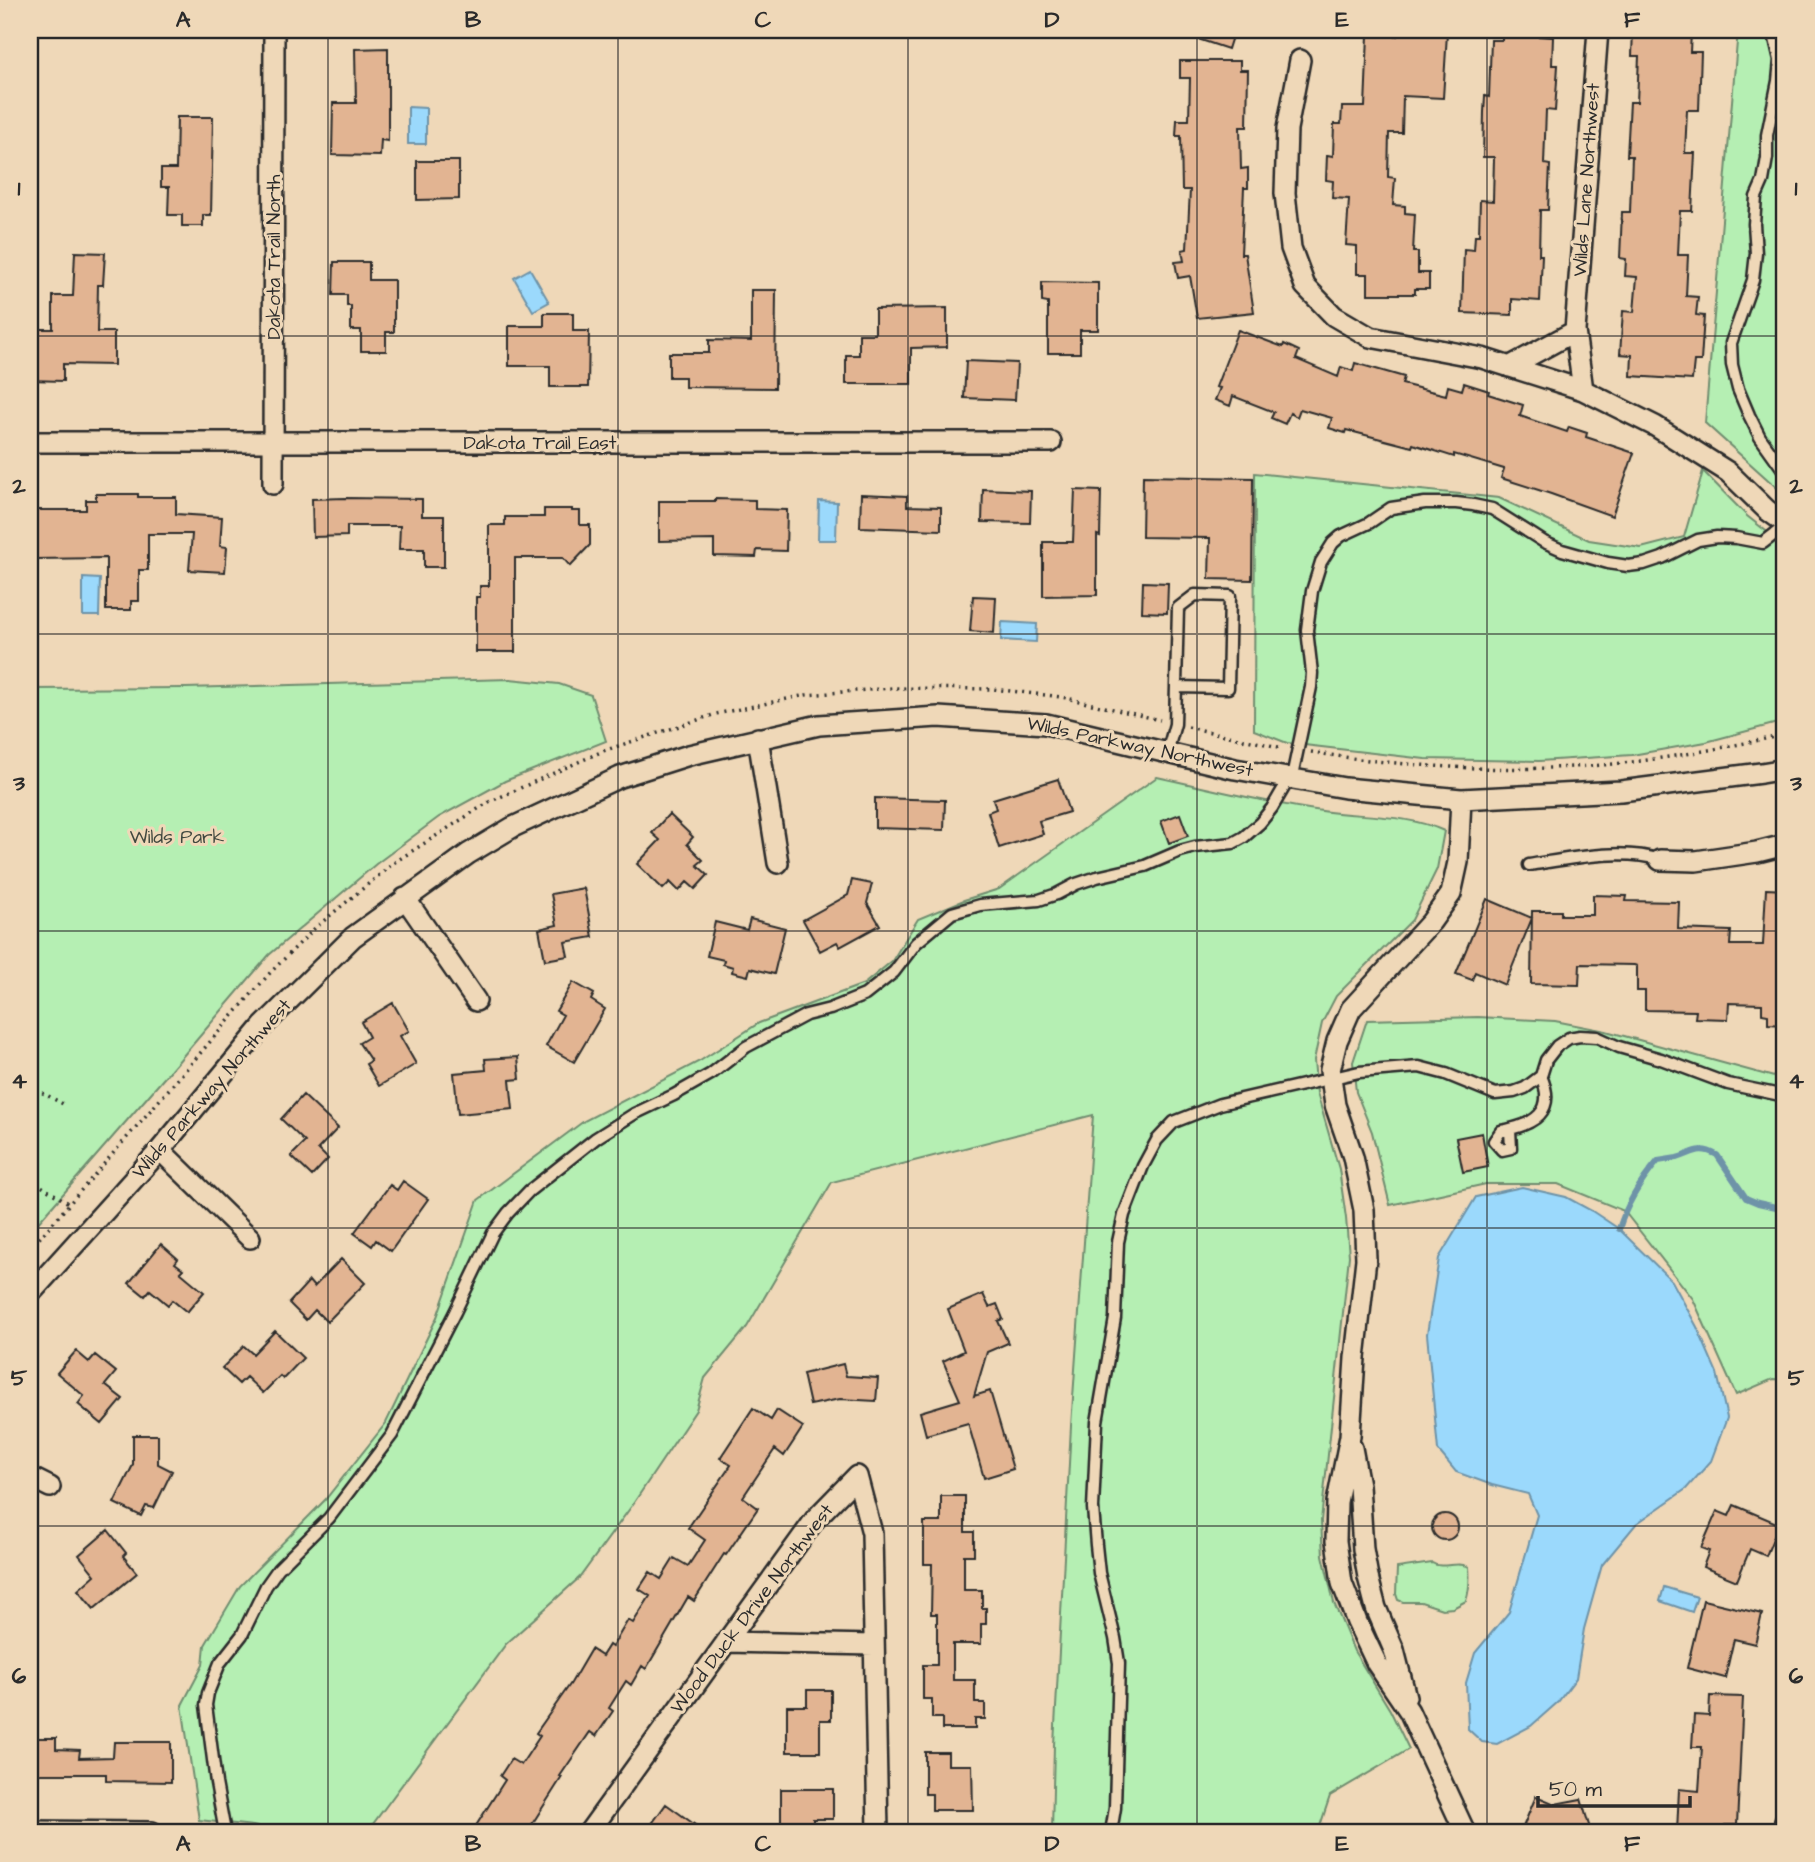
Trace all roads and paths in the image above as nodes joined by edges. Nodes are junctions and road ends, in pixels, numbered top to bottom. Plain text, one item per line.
1 (274, 30) edge
2 (1598, 30) edge
3 (1773, 30) edge
4 (1300, 60) dead end
5 (1575, 331) junction
6 (1509, 367) junction
7 (1583, 390) junction
8 (30, 442) edge
9 (1051, 442) dead end
10 (274, 443) junction
11 (1785, 472) edge
12 (273, 484) dead end
13 (1785, 525) edge
14 (1176, 687) junction
15 (1175, 724) junction
16 (1785, 735) edge
17 (758, 738) junction
18 (1298, 750) junction
19 (1167, 753) junction
20 (1785, 769) edge
21 (1290, 778) junction
22 (1461, 799) junction
23 (1785, 845) edge
24 (1660, 860) joint
25 (778, 863) dead end
26 (1529, 865) dead end
27 (405, 898) junction
28 (30, 971) edge
29 (477, 1001) dead end
30 (30, 1019) edge
31 (1541, 1076) junction
32 (1331, 1078) junction
33 (30, 1086) edge
34 (1785, 1096) edge
35 (63, 1104) dead end
36 (1510, 1130) dead end
37 (160, 1150) junction
38 (30, 1179) edge
39 (70, 1204) junction
40 (250, 1238) dead end
41 (30, 1250) edge
42 (30, 1294) edge
43 (1350, 1437) junction
44 (30, 1476) edge
45 (50, 1487) dead end
46 (726, 1642) junction
47 (874, 1646) junction
48 (1409, 1711) junction
49 (1785, 1821) edge
50 (30, 1831) edge
51 (152, 1832) edge
52 (225, 1832) edge
53 (589, 1832) edge
54 (878, 1832) edge
55 (1111, 1832) edge
56 (1465, 1832) edge
57 (1784, 1832) edge

1 - 10 street, Dakota Trail North
2 - 5 street, Wilds Lane Northwest
3 - 11 lane
4 - 6 street
5 - 6 street
5 - 7 street, Wilds Lane Northwest
6 - 7 street
7 - 13 street
8 - 10 street, Dakota Trail East
9 - 10 street, Dakota Trail East
10 - 12 street, Dakota Trail North
13 - 18 lane
14 - 14 lane
14 - 15 lane
15 - 18 path
15 - 19 lane
15 - 39 path
16 - 18 path
17 - 19 street, Wilds Parkway Northwest
17 - 25 street
17 - 27 street, Wilds Parkway Northwest
18 - 21 lane
19 - 21 street, Wilds Parkway Northwest
20 - 22 street, Wilds Parkway Northwest
21 - 22 street, Wilds Parkway Northwest
21 - 52 lane
22 - 32 street
23 - 24 street
24 - 26 lane
27 - 29 street
27 - 37 street, Wilds Parkway Northwest
28 - 30 path
31 - 32 lane
31 - 34 lane
31 - 36 lane
32 - 43 street
32 - 55 lane
33 - 35 path
37 - 40 street
37 - 42 street, Wilds Parkway Northwest
38 - 39 path
39 - 41 path
43 - 48 street
43 - 48 street
44 - 45 street
46 - 47 street
46 - 47 street, Wood Duck Drive Northwest
46 - 53 street, Wood Duck Drive Northwest
47 - 54 street, Wood Duck Drive Northwest
48 - 56 street
49 - 57 street
50 - 51 street

